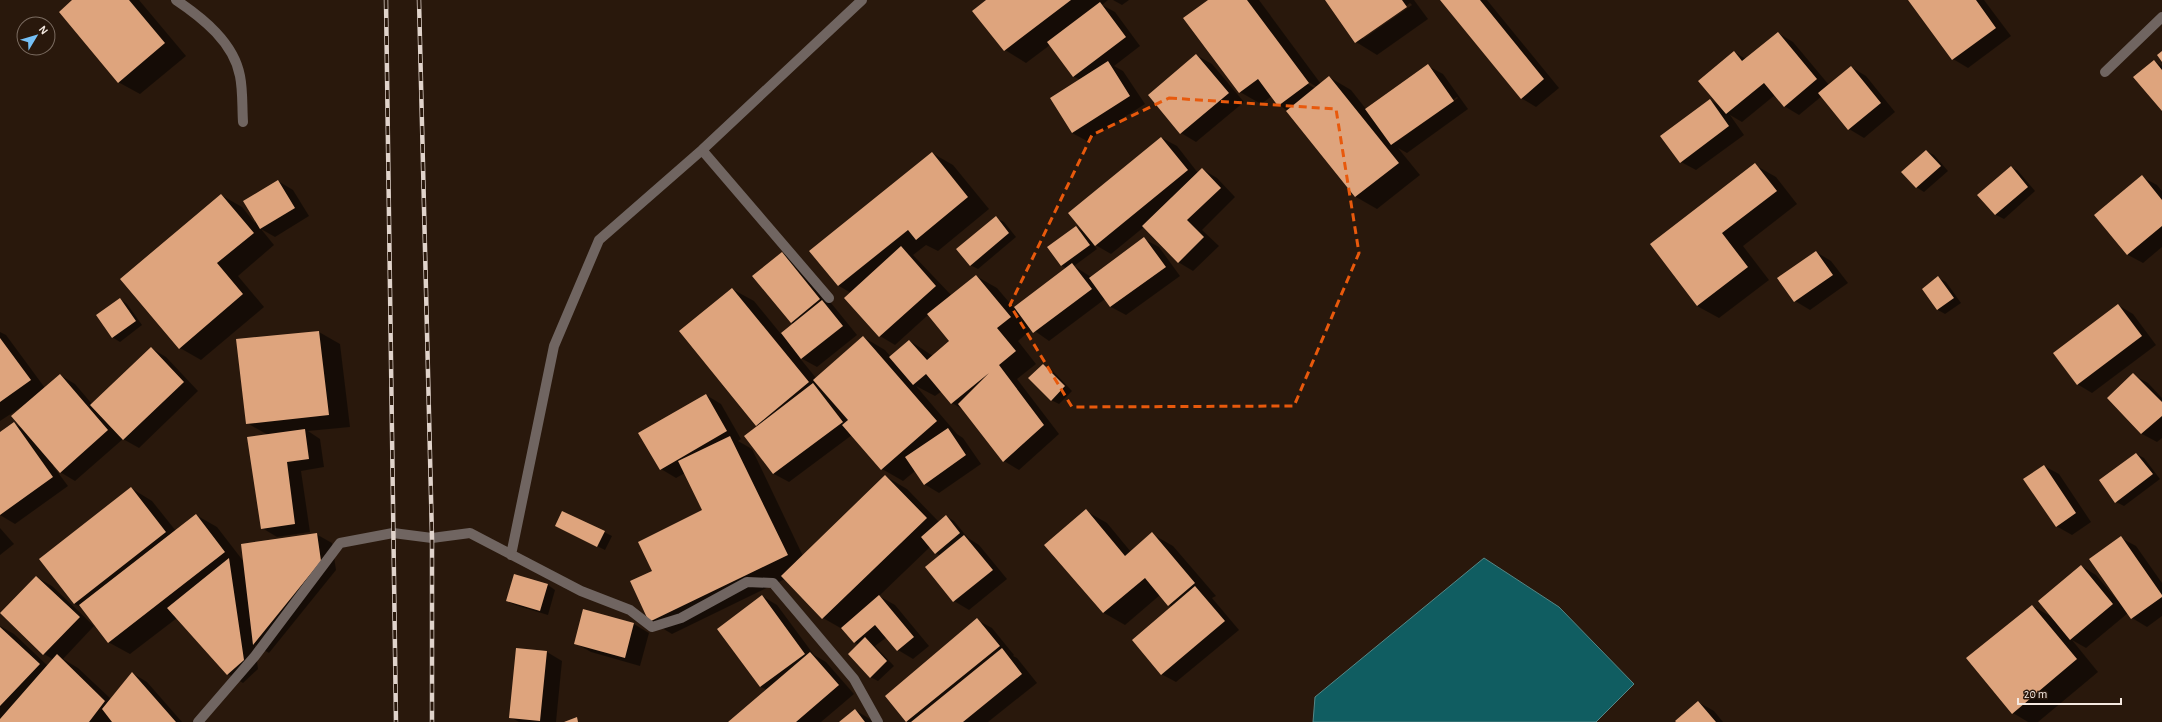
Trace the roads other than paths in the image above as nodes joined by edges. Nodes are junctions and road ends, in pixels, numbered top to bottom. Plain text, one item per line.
1 (176, 0) edge
2 (862, 0) edge
3 (2162, 17) edge
4 (2105, 72) dead end
5 (243, 122) dead end
6 (702, 150) junction
7 (829, 298) dead end
8 (511, 555) junction
9 (198, 722) edge
10 (878, 722) edge

1 - 5 street
2 - 6 street
3 - 4 street
6 - 7 street
6 - 8 street
8 - 9 street
8 - 10 street

